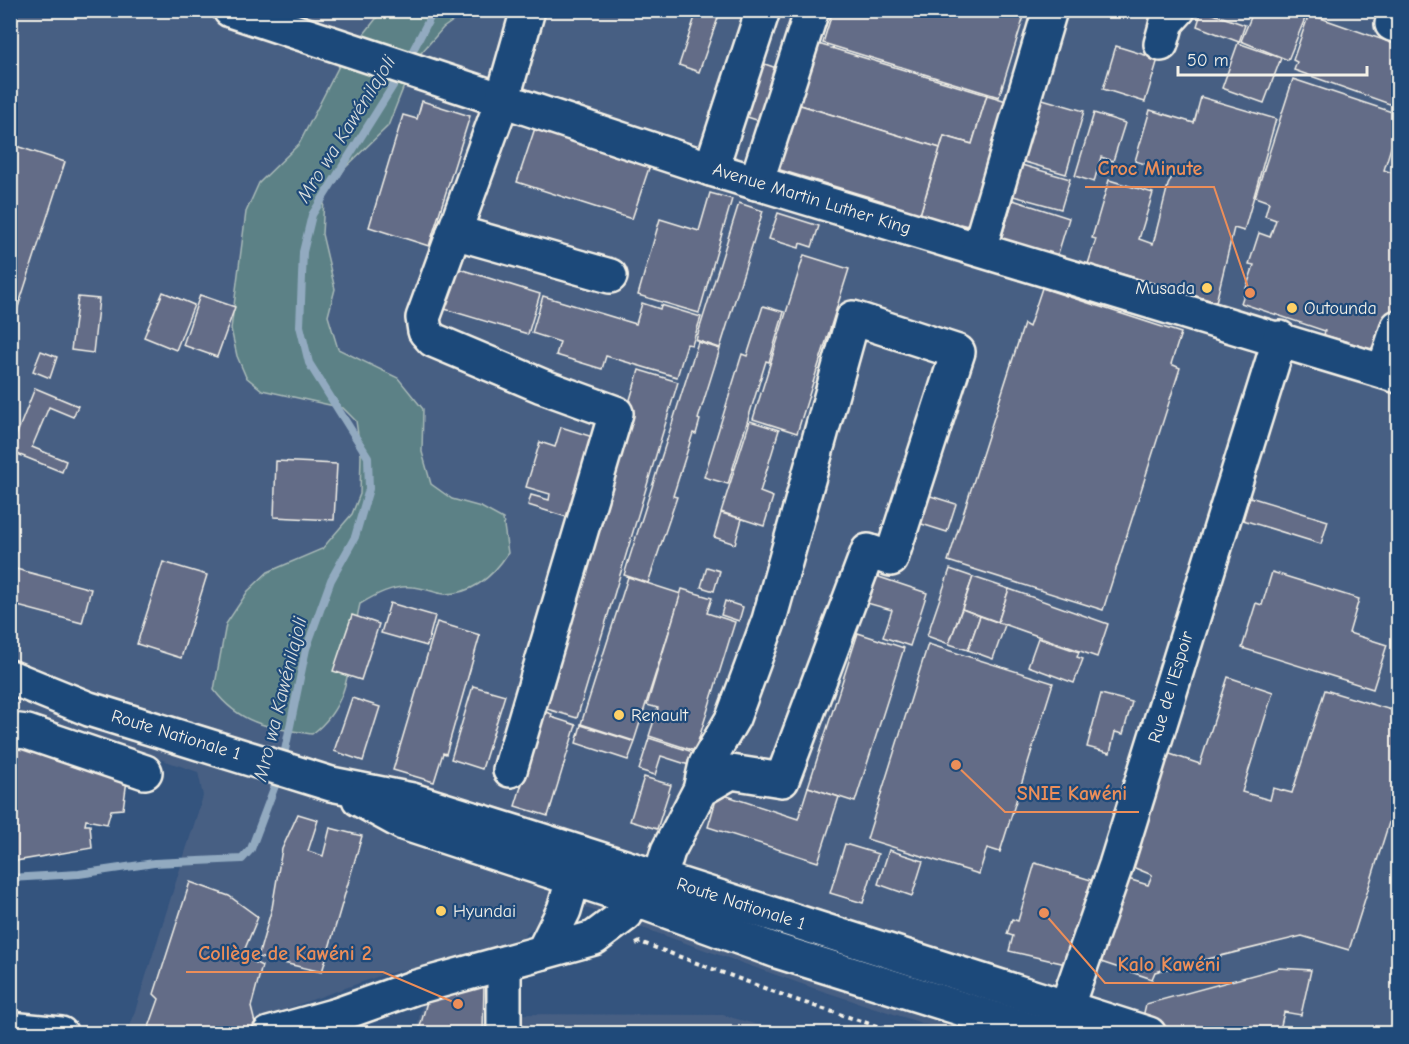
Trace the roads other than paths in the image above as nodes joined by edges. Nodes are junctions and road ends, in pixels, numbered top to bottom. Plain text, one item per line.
1 (230, 10) edge
2 (528, 10) edge
3 (763, 10) edge
4 (812, 10) edge
5 (1050, 10) edge
6 (1178, 10) edge
7 (1161, 44) dead end
8 (502, 101) junction
9 (711, 169) junction
10 (756, 183) junction
11 (454, 232) junction
12 (980, 249) junction
13 (610, 276) dead end
14 (1398, 327) edge
15 (1280, 338) junction
16 (1391, 374) edge
17 (10, 677) edge
18 (10, 696) edge
19 (89, 709) junction
20 (10, 730) edge
21 (510, 770) dead end
22 (145, 772) dead end
23 (700, 790) junction
24 (578, 866) junction
25 (646, 889) junction
26 (543, 951) junction
27 (504, 963) junction
28 (1062, 1020) edge
29 (305, 1028) edge
30 (10, 1029) edge
31 (61, 1034) edge
32 (504, 1034) edge
33 (1043, 1034) edge
34 (1149, 1034) edge

1 - 8 street, Avenue Martin Luther King
2 - 8 street
3 - 9 street
4 - 10 street
5 - 12 street
6 - 7 street
8 - 9 street, Avenue Martin Luther King
8 - 11 street
9 - 10 street, Avenue Martin Luther King
10 - 12 street, Avenue Martin Luther King
11 - 13 street
11 - 21 street
12 - 15 street, Avenue Martin Luther King
14 - 16 street
15 - 16 street, Avenue Martin Luther King
15 - 28 street, Rue de l'Espoir
17 - 19 street, Route Nationale 1
18 - 19 street, Route Nationale 1
19 - 24 street, Route Nationale 1
20 - 22 street
23 - 23 street
23 - 25 street
24 - 25 street, Route Nationale 1
24 - 26 street
25 - 26 street
25 - 28 street, Route Nationale 1
25 - 33 street, Route Nationale 1
26 - 27 street
27 - 29 street
27 - 32 street
28 - 34 street, Route Nationale 1
30 - 31 street

